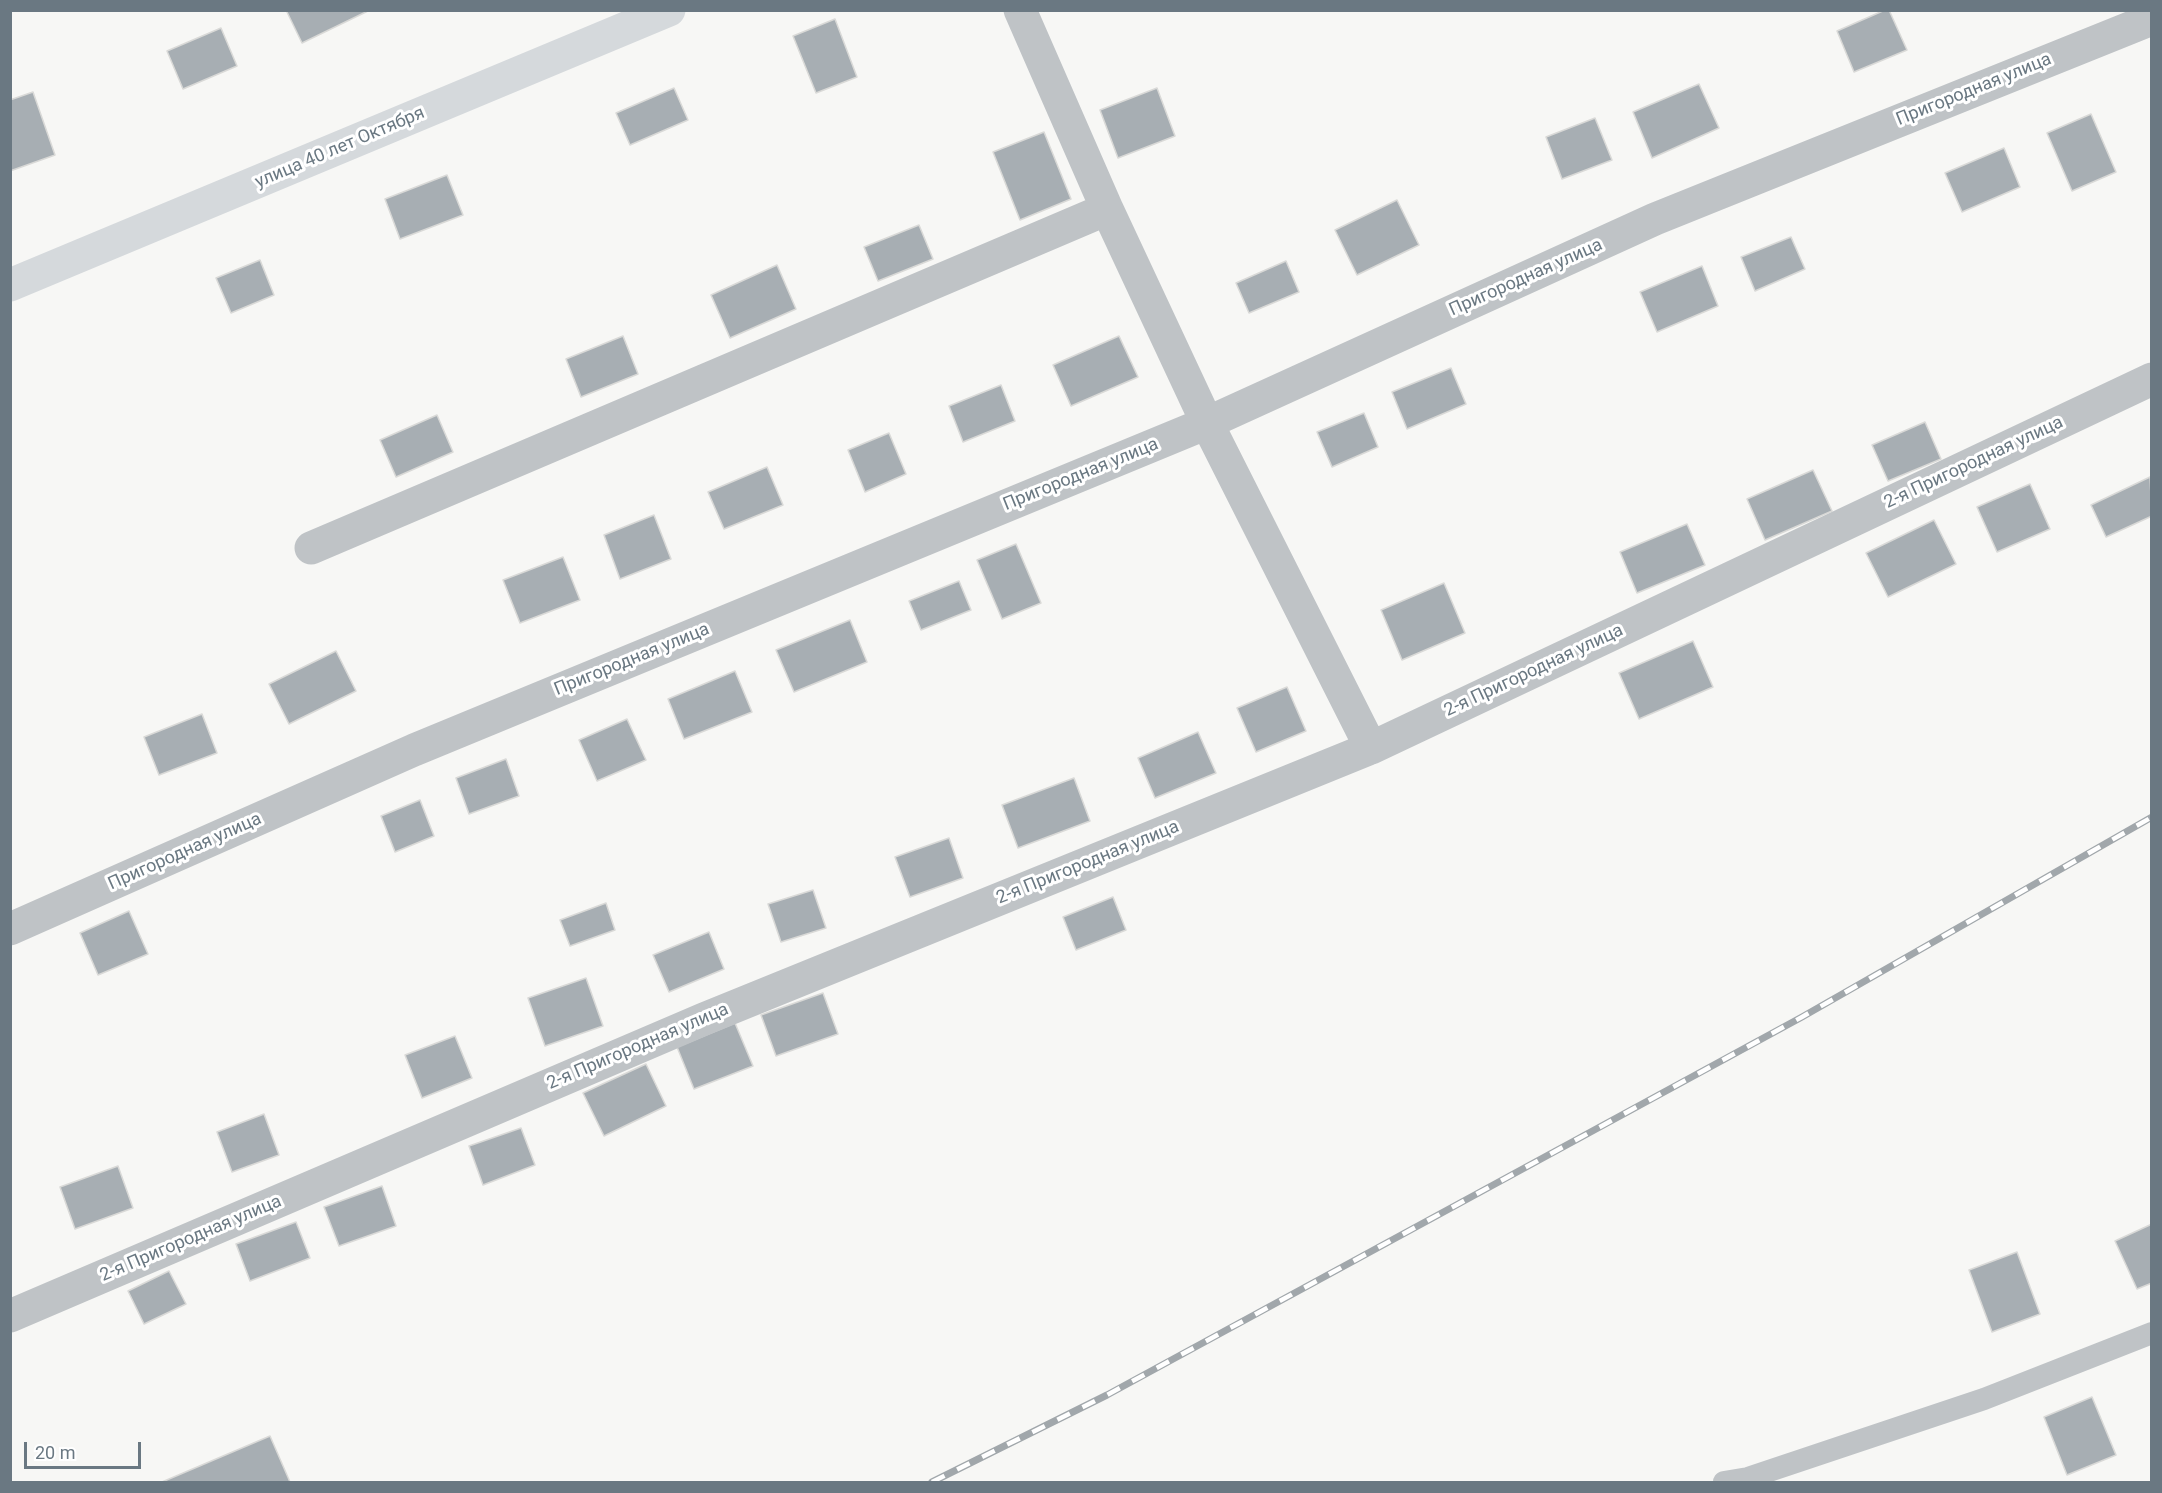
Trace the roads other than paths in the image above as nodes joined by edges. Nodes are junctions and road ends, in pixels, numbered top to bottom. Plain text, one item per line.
1 (669, 10) edge
2 (1020, 10) edge
3 (2151, 19) edge
4 (1107, 209) junction
5 (10, 285) edge
6 (2151, 379) edge
7 (1207, 423) junction
8 (311, 548) dead end
9 (1371, 748) junction
10 (10, 929) edge
11 (10, 1316) edge
12 (2151, 1333) edge
13 (1724, 1482) edge

1 - 5 main road, улица 40 лет Октября
2 - 4 street
3 - 7 street, Пригородная улица
4 - 7 street
4 - 8 street
6 - 9 street, 2-я Пригородная улица
7 - 9 street
7 - 10 street, Пригородная улица
9 - 11 street, 2-я Пригородная улица
12 - 13 lane

